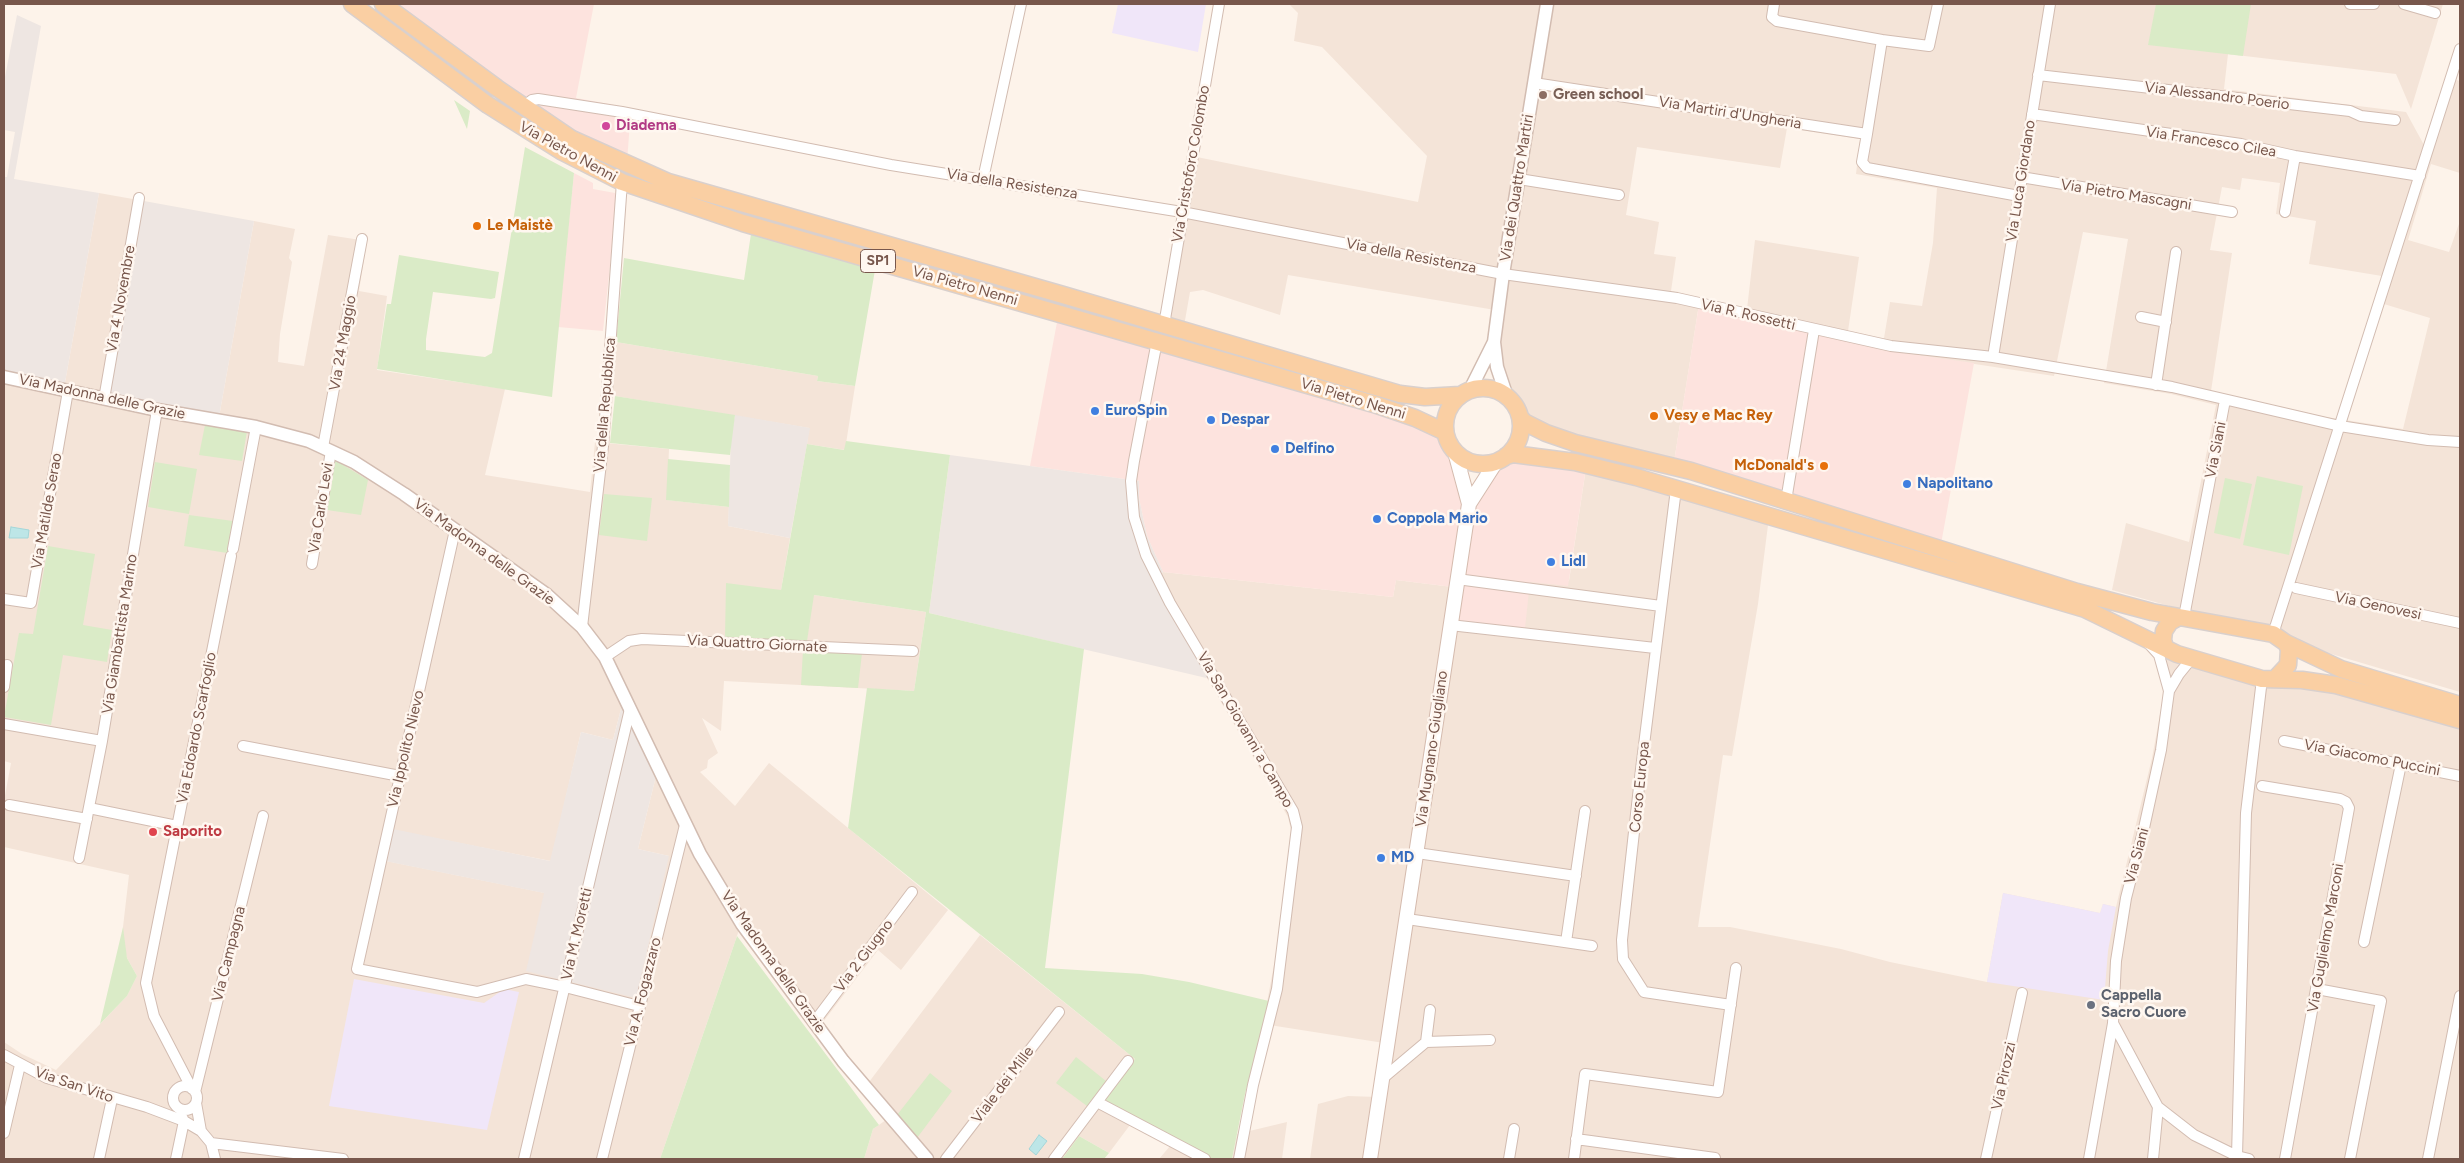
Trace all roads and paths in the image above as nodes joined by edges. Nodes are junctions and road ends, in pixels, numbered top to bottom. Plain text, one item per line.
1 (352, 4) edge
2 (383, 4) edge
3 (1021, 4) edge
4 (1219, 4) edge
5 (1547, 4) edge
6 (1774, 4) edge
7 (1938, 4) edge
8 (2050, 4) edge
9 (2350, 4) edge
10 (2374, 4) edge
11 (2404, 4) edge
12 (2435, 13) dead end
13 (1882, 40) junction
14 (2460, 49) edge
15 (2038, 75) junction
16 (1534, 83) junction
17 (523, 107) junction
18 (2032, 114) junction
19 (2395, 120) dead end
20 (1867, 134) junction
21 (2295, 156) junction
22 (2420, 176) junction
23 (2021, 177) junction
24 (1519, 179) junction
25 (983, 180) junction
26 (622, 182) junction
27 (1619, 195) dead end
28 (2019, 196) junction
29 (139, 198) dead end
30 (1182, 212) junction
31 (2232, 212) dead end
32 (2286, 212) dead end
33 (362, 239) dead end
34 (2176, 252) dead end
35 (1503, 274) junction
36 (2141, 317) dead end
37 (2166, 322) junction
38 (1164, 326) junction
39 (1814, 330) junction
40 (1157, 342) junction
41 (1494, 342) junction
42 (1993, 357) junction
43 (4, 377) edge
44 (2156, 385) junction
45 (68, 391) junction
46 (1465, 392) junction
47 (1508, 397) junction
48 (104, 399) junction
49 (2225, 400) junction
50 (157, 410) junction
51 (1520, 417) junction
52 (2340, 426) junction
53 (256, 427) junction
54 (1445, 432) junction
55 (2460, 442) edge
56 (327, 449) junction
57 (1455, 452) junction
58 (1501, 459) junction
59 (1676, 489) junction
60 (1786, 501) junction
61 (1470, 504) junction
62 (455, 530) junction
63 (312, 564) dead end
64 (1457, 579) junction
65 (2296, 588) dead end
66 (4, 599) edge
67 (1661, 606) junction
68 (2182, 617) junction
69 (2460, 623) edge
70 (1450, 625) junction
71 (582, 627) junction
72 (2141, 636) junction
73 (2280, 638) junction
74 (2165, 647) junction
75 (1655, 648) junction
76 (913, 651) dead end
77 (605, 657) junction
78 (2192, 658) junction
79 (7, 666) dead end
80 (2268, 679) junction
81 (4, 688) edge
82 (2169, 691) junction
83 (2460, 705) edge
84 (630, 709) junction
85 (2460, 720) edge
86 (4, 724) edge
87 (2284, 740) dead end
88 (102, 741) junction
89 (243, 746) dead end
90 (2401, 764) junction
91 (400, 776) junction
92 (2460, 776) edge
93 (2262, 786) dead end
94 (9, 804) dead end
95 (1585, 811) dead end
96 (88, 813) junction
97 (262, 816) dead end
98 (685, 825) junction
99 (177, 826) junction
100 (1416, 853) junction
101 (79, 858) dead end
102 (1576, 876) junction
103 (912, 892) dead end
104 (1407, 919) junction
105 (1566, 942) junction
106 (2364, 942) dead end
107 (1592, 946) dead end
108 (1736, 968) dead end
109 (565, 987) junction
110 (2317, 989) junction
111 (2022, 993) dead end
112 (2460, 996) edge
113 (1731, 1005) junction
114 (639, 1006) junction
115 (1430, 1010) dead end
116 (1059, 1012) dead end
117 (815, 1021) junction
118 (2113, 1023) junction
119 (1490, 1040) dead end
120 (1426, 1042) junction
121 (4, 1055) edge
122 (1128, 1061) dead end
123 (20, 1065) junction
124 (181, 1069) junction
125 (1382, 1081) junction
126 (112, 1098) junction
127 (1097, 1102) junction
128 (184, 1103) junction
129 (147, 1107) junction
130 (2158, 1107) junction
131 (1514, 1129) dead end
132 (201, 1130) junction
133 (4, 1133) edge
134 (1576, 1139) junction
135 (211, 1143) junction
136 (2237, 1156) junction
137 (1715, 1158) edge
138 (100, 1159) edge
139 (176, 1159) edge
140 (215, 1159) edge
141 (343, 1159) edge
142 (524, 1159) edge
143 (602, 1159) edge
144 (927, 1159) edge
145 (946, 1159) edge
146 (1054, 1159) edge
147 (1205, 1159) edge
148 (1239, 1159) edge
149 (1370, 1159) edge
150 (1509, 1159) edge
151 (1574, 1159) edge
152 (1986, 1159) edge
153 (2089, 1159) edge
154 (2153, 1159) edge
155 (2249, 1159) edge
156 (2285, 1159) edge
157 (2350, 1159) edge
158 (2428, 1159) edge

1 - 26 main road, Via Pietro Nenni / SP1
2 - 17 main road, Via Pietro Nenni / SP1
3 - 25 street
4 - 30 street, Via Cristoforo Colombo
5 - 16 street, Via dei Quattro Martiri
6 - 13 street
7 - 13 street
8 - 15 street, Via Luca Giordano
9 - 10 street
11 - 12 street
13 - 20 street
14 - 22 street
15 - 18 street, Via Luca Giordano
15 - 19 street, Via Alessandro Poerio
16 - 20 street, Via Martiri d'Ungheria
16 - 24 street, Via dei Quattro Martiri
17 - 25 street, Via della Resistenza
17 - 38 main road, Via Pietro Nenni / SP1
18 - 21 street, Via Francesco Cilea
18 - 23 street, Via Luca Giordano
20 - 28 street
21 - 22 street, Via Francesco Cilea
21 - 32 street
22 - 52 street
23 - 28 street, Via Luca Giordano
23 - 31 street, Via Pietro Mascagni
24 - 27 street
24 - 35 street, Via dei Quattro Martiri
25 - 30 street, Via della Resistenza
26 - 40 main road, Via Pietro Nenni / SP1
26 - 71 street, Via della Repubblica
28 - 42 street, Via Luca Giordano
29 - 48 street, Via 4 Novembre
30 - 35 street, Via della Resistenza
30 - 38 street, Via Cristoforo Colombo
33 - 56 street, Via 24 Maggio
34 - 37 street
35 - 39 street, Via R. Rossetti
35 - 41 street, Via dei Quattro Martiri
36 - 37 street
37 - 44 street
38 - 46 main road, Via Pietro Nenni / SP1
39 - 42 street, Via R. Rossetti
39 - 60 street
40 - 54 main road, Via Pietro Nenni / SP1
40 - 148 street, Via San Giovanni a Campo
41 - 46 street, Via dei Quattro Martiri
41 - 47 street, Via dei Quattro Martiri
42 - 44 street, Via R. Rossetti
43 - 45 street, Via Madonna delle Grazie
44 - 49 street, Via R. Rossetti
45 - 48 street, Via Madonna delle Grazie
45 - 66 street, Via Matilde Serao
46 - 47 main road
46 - 54 main road
47 - 51 main road
48 - 50 street, Via Madonna delle Grazie
49 - 52 street, Via R. Rossetti
49 - 68 street, Via Siani
50 - 53 street, Via Madonna delle Grazie
50 - 88 street, Via Giambattista Marino
51 - 58 main road
51 - 60 main road
52 - 55 street, Via R. Rossetti
52 - 73 street
53 - 56 street, Via Madonna delle Grazie
53 - 99 street, Via Edoardo Scarfoglio
54 - 57 main road
56 - 62 street, Via Madonna delle Grazie
56 - 63 street, Via Carlo Levi
57 - 58 main road
57 - 61 main road, Via Mugnano-Giugliano
58 - 59 main road
58 - 61 main road, Via Mugnano-Giugliano
59 - 67 street, Corso Europa
59 - 72 main road
60 - 68 main road
61 - 64 main road, Via Mugnano-Giugliano
62 - 71 street, Via Madonna delle Grazie
62 - 91 street, Via Ippolito Nievo
64 - 67 street
64 - 70 main road, Via Mugnano-Giugliano
65 - 69 street, Via Genovesi
67 - 75 street, Corso Europa
68 - 73 main road
68 - 74 main road
70 - 75 street
70 - 100 main road, Via Mugnano-Giugliano
71 - 77 street, Via Madonna delle Grazie
72 - 74 main road
72 - 82 street
73 - 80 main road
73 - 83 main road
74 - 78 main road
75 - 113 street, Corso Europa
76 - 77 street, Via Quattro Giornate
77 - 84 street, Via Madonna delle Grazie
78 - 80 main road
78 - 82 street
79 - 81 street
80 - 85 main road
80 - 136 street
82 - 118 street, Via Siani
84 - 98 street, Via Madonna delle Grazie
84 - 109 street, Via M. Moretti
86 - 88 street
87 - 90 street, Via Giacomo Puccini
88 - 96 street, Via Giambattista Marino
89 - 91 street
90 - 92 street, Via Giacomo Puccini
90 - 106 street
91 - 109 street, Via Ippolito Nievo
93 - 110 street, Via Guglielmo Marconi
94 - 96 street
95 - 102 street
96 - 99 street
96 - 101 street, Via Giambattista Marino
97 - 128 street, Via Campagna
98 - 114 street, Via A. Fogazzaro
98 - 117 street, Via Madonna delle Grazie
99 - 124 street, Via Edoardo Scarfoglio
100 - 102 street
100 - 104 main road, Via Mugnano-Giugliano
102 - 105 street
103 - 117 street, Via 2 Giugno
104 - 105 street
104 - 125 main road, Via Mugnano-Giugliano
105 - 107 street
108 - 113 street
109 - 114 street
109 - 142 street, Via M. Moretti
110 - 156 street, Via Guglielmo Marconi
110 - 157 street
111 - 152 street, Via Pirozzi
112 - 158 street
113 - 134 street
114 - 143 street, Via A. Fogazzaro
115 - 120 street
116 - 145 street, Viale dei Mille
117 - 144 street, Via Madonna delle Grazie
118 - 130 street
118 - 153 street, Via Siani
119 - 120 street
120 - 125 street
121 - 123 street, Via San Vito
122 - 127 street
123 - 126 street, Via San Vito
123 - 133 street
124 - 128 street
124 - 128 street, Via Edoardo Scarfoglio
125 - 149 main road, Via Mugnano-Giugliano
126 - 129 street, Via San Vito
126 - 138 street
127 - 146 street
127 - 147 street
128 - 129 street, Via San Vito
128 - 129 street, Via San Vito
128 - 132 street, Via San Vito
128 - 132 street, Via San Vito
128 - 139 street
130 - 136 street
130 - 154 street
131 - 150 street
132 - 135 street, Via San Vito
134 - 137 street
134 - 151 street
135 - 140 street, Via San Vito
135 - 141 street
136 - 155 street

